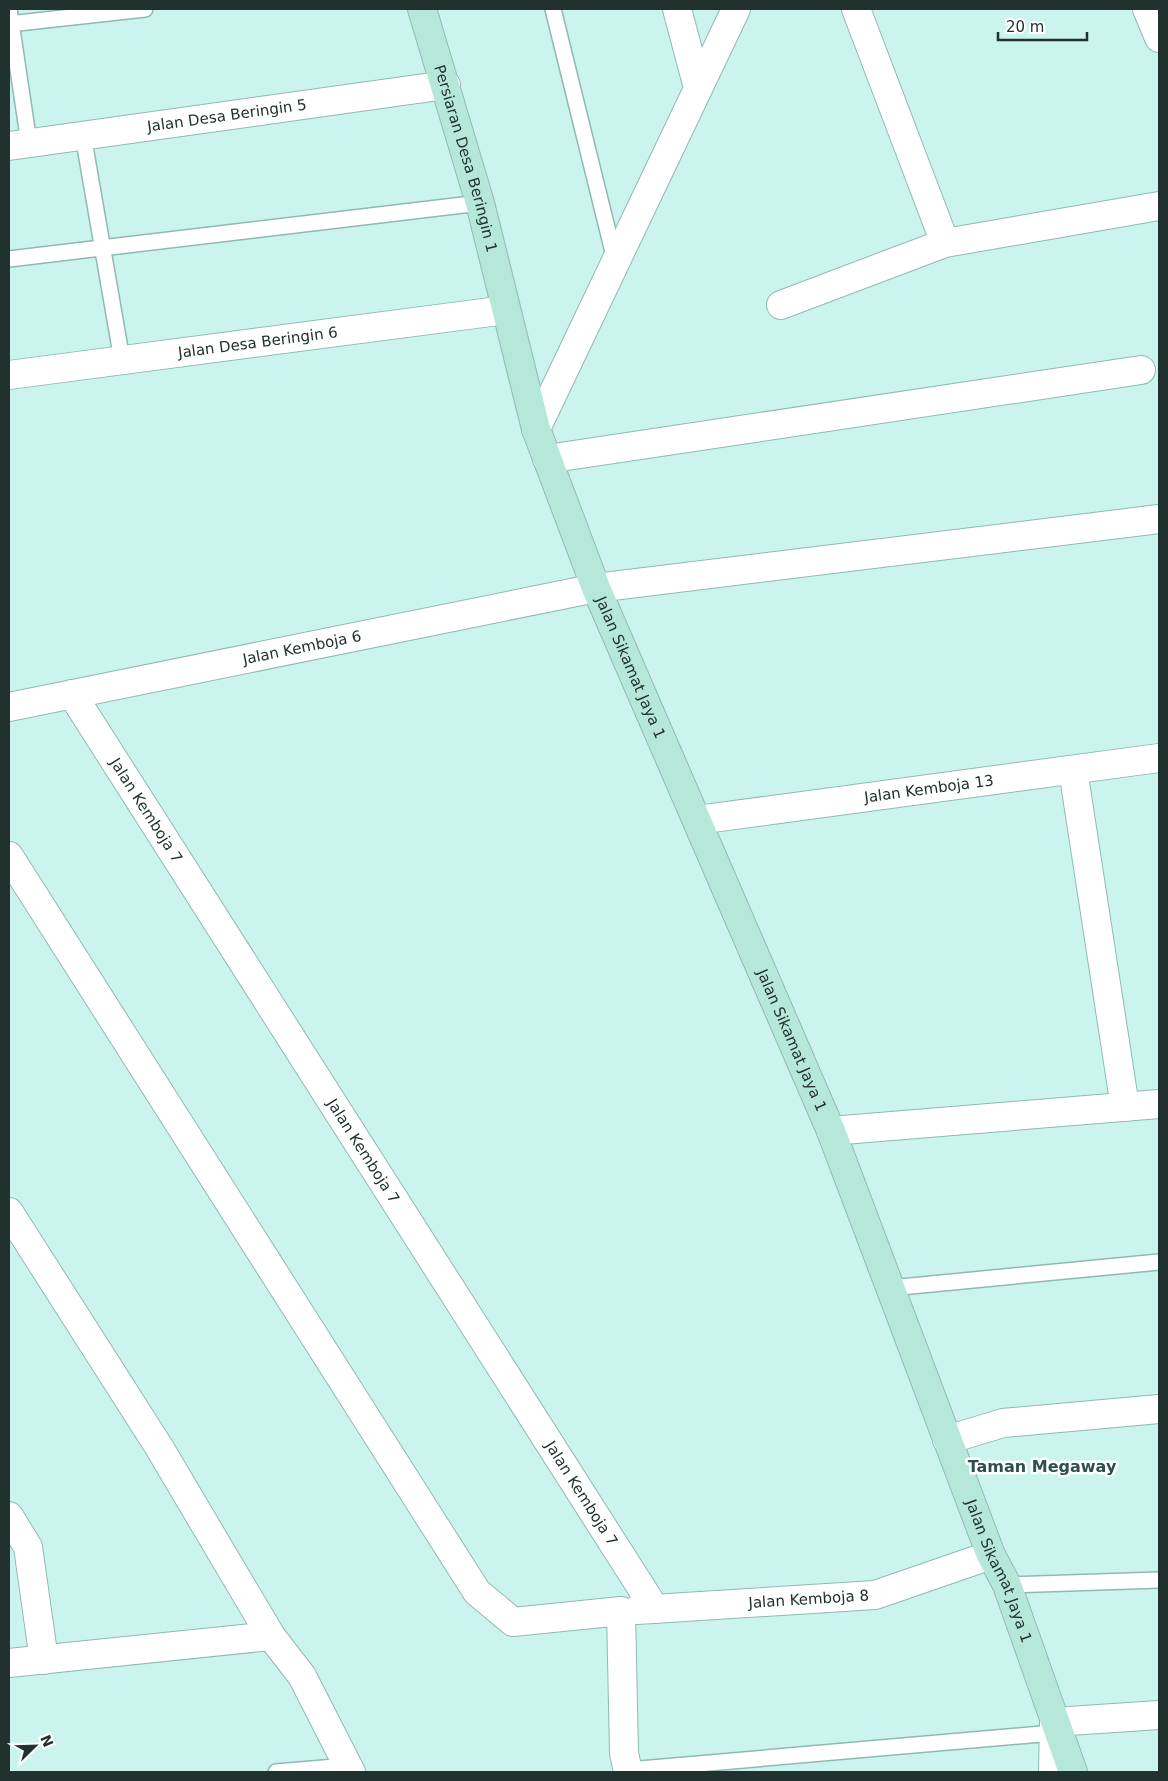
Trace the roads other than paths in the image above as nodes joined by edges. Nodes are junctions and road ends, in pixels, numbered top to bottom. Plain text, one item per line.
1 (145, 9) edge
2 (422, 9) edge
3 (554, 9) edge
4 (677, 9) edge
5 (736, 9) edge
6 (856, 9) edge
7 (1147, 9) edge
8 (10, 19) edge
9 (1159, 38) edge
10 (446, 85) junction
11 (698, 88) junction
12 (83, 135) junction
13 (19, 144) edge
14 (480, 203) junction
15 (1159, 206) edge
16 (945, 242) junction
17 (102, 248) junction
18 (9, 259) edge
19 (615, 262) junction
20 (781, 305) dead end
21 (506, 310) junction
22 (122, 360) junction
23 (1141, 370) dead end
24 (9, 375) edge
25 (536, 429) junction
26 (547, 459) junction
27 (1159, 519) edge
28 (596, 588) junction
29 (72, 694) junction
30 (9, 707) edge
31 (1159, 758) edge
32 (1073, 770) junction
33 (697, 820) junction
34 (9, 856) edge
35 (1159, 1104) edge
36 (1125, 1107) junction
37 (830, 1131) junction
38 (9, 1212) edge
39 (1159, 1262) edge
40 (890, 1288) junction
41 (1159, 1409) edge
42 (947, 1440) junction
43 (9, 1516) edge
44 (990, 1554) junction
45 (1159, 1580) edge
46 (1007, 1585) junction
47 (655, 1609) junction
48 (621, 1611) junction
49 (271, 1636) junction
50 (44, 1660) junction
51 (9, 1663) edge
52 (1159, 1715) edge
53 (1054, 1728) junction
54 (349, 1769) edge
55 (628, 1771) edge
56 (276, 1772) edge
57 (1053, 1772) edge
58 (1073, 1772) edge

1 - 8 lane
2 - 10 main road, Persiaran Desa Beringin 1
3 - 19 lane
4 - 11 street
5 - 11 street
6 - 16 street
7 - 9 street
8 - 13 lane
10 - 12 street, Jalan Desa Beringin 5
10 - 14 main road, Persiaran Desa Beringin 1
11 - 19 street
12 - 13 street, Jalan Desa Beringin 5
12 - 17 lane
14 - 17 lane
14 - 21 main road, Persiaran Desa Beringin 1
15 - 16 street
16 - 20 street
17 - 18 lane
17 - 22 lane
19 - 25 street
21 - 22 street, Jalan Desa Beringin 6
21 - 25 main road, Jalan Sikamat Jaya 1
22 - 24 street, Jalan Desa Beringin 6
23 - 26 street
25 - 26 main road, Jalan Sikamat Jaya 1
26 - 28 main road, Jalan Sikamat Jaya 1
27 - 28 street, Jalan Kemboja 6
28 - 29 street, Jalan Kemboja 6
28 - 33 main road, Jalan Sikamat Jaya 1
29 - 30 street, Jalan Kemboja 6
29 - 47 street, Jalan Kemboja 7
31 - 32 street, Jalan Kemboja 13
32 - 33 street, Jalan Kemboja 13
32 - 36 street
33 - 37 main road, Jalan Sikamat Jaya 1
34 - 48 street, Jalan Kemboja 8
35 - 36 street
36 - 37 street
37 - 40 main road, Jalan Sikamat Jaya 1
38 - 49 street
39 - 40 lane
40 - 42 main road, Jalan Sikamat Jaya 1
41 - 42 street
42 - 44 main road, Jalan Sikamat Jaya 1
43 - 50 street
44 - 46 main road, Jalan Sikamat Jaya 1
44 - 47 street, Jalan Kemboja 8
45 - 46 lane
46 - 53 main road, Jalan Sikamat Jaya 1
47 - 48 street, Jalan Kemboja 8
48 - 55 street
49 - 50 street
49 - 54 street
50 - 51 street
52 - 53 street
53 - 55 lane
53 - 57 street
53 - 58 main road, Jalan Sikamat Jaya 1
54 - 56 lane

